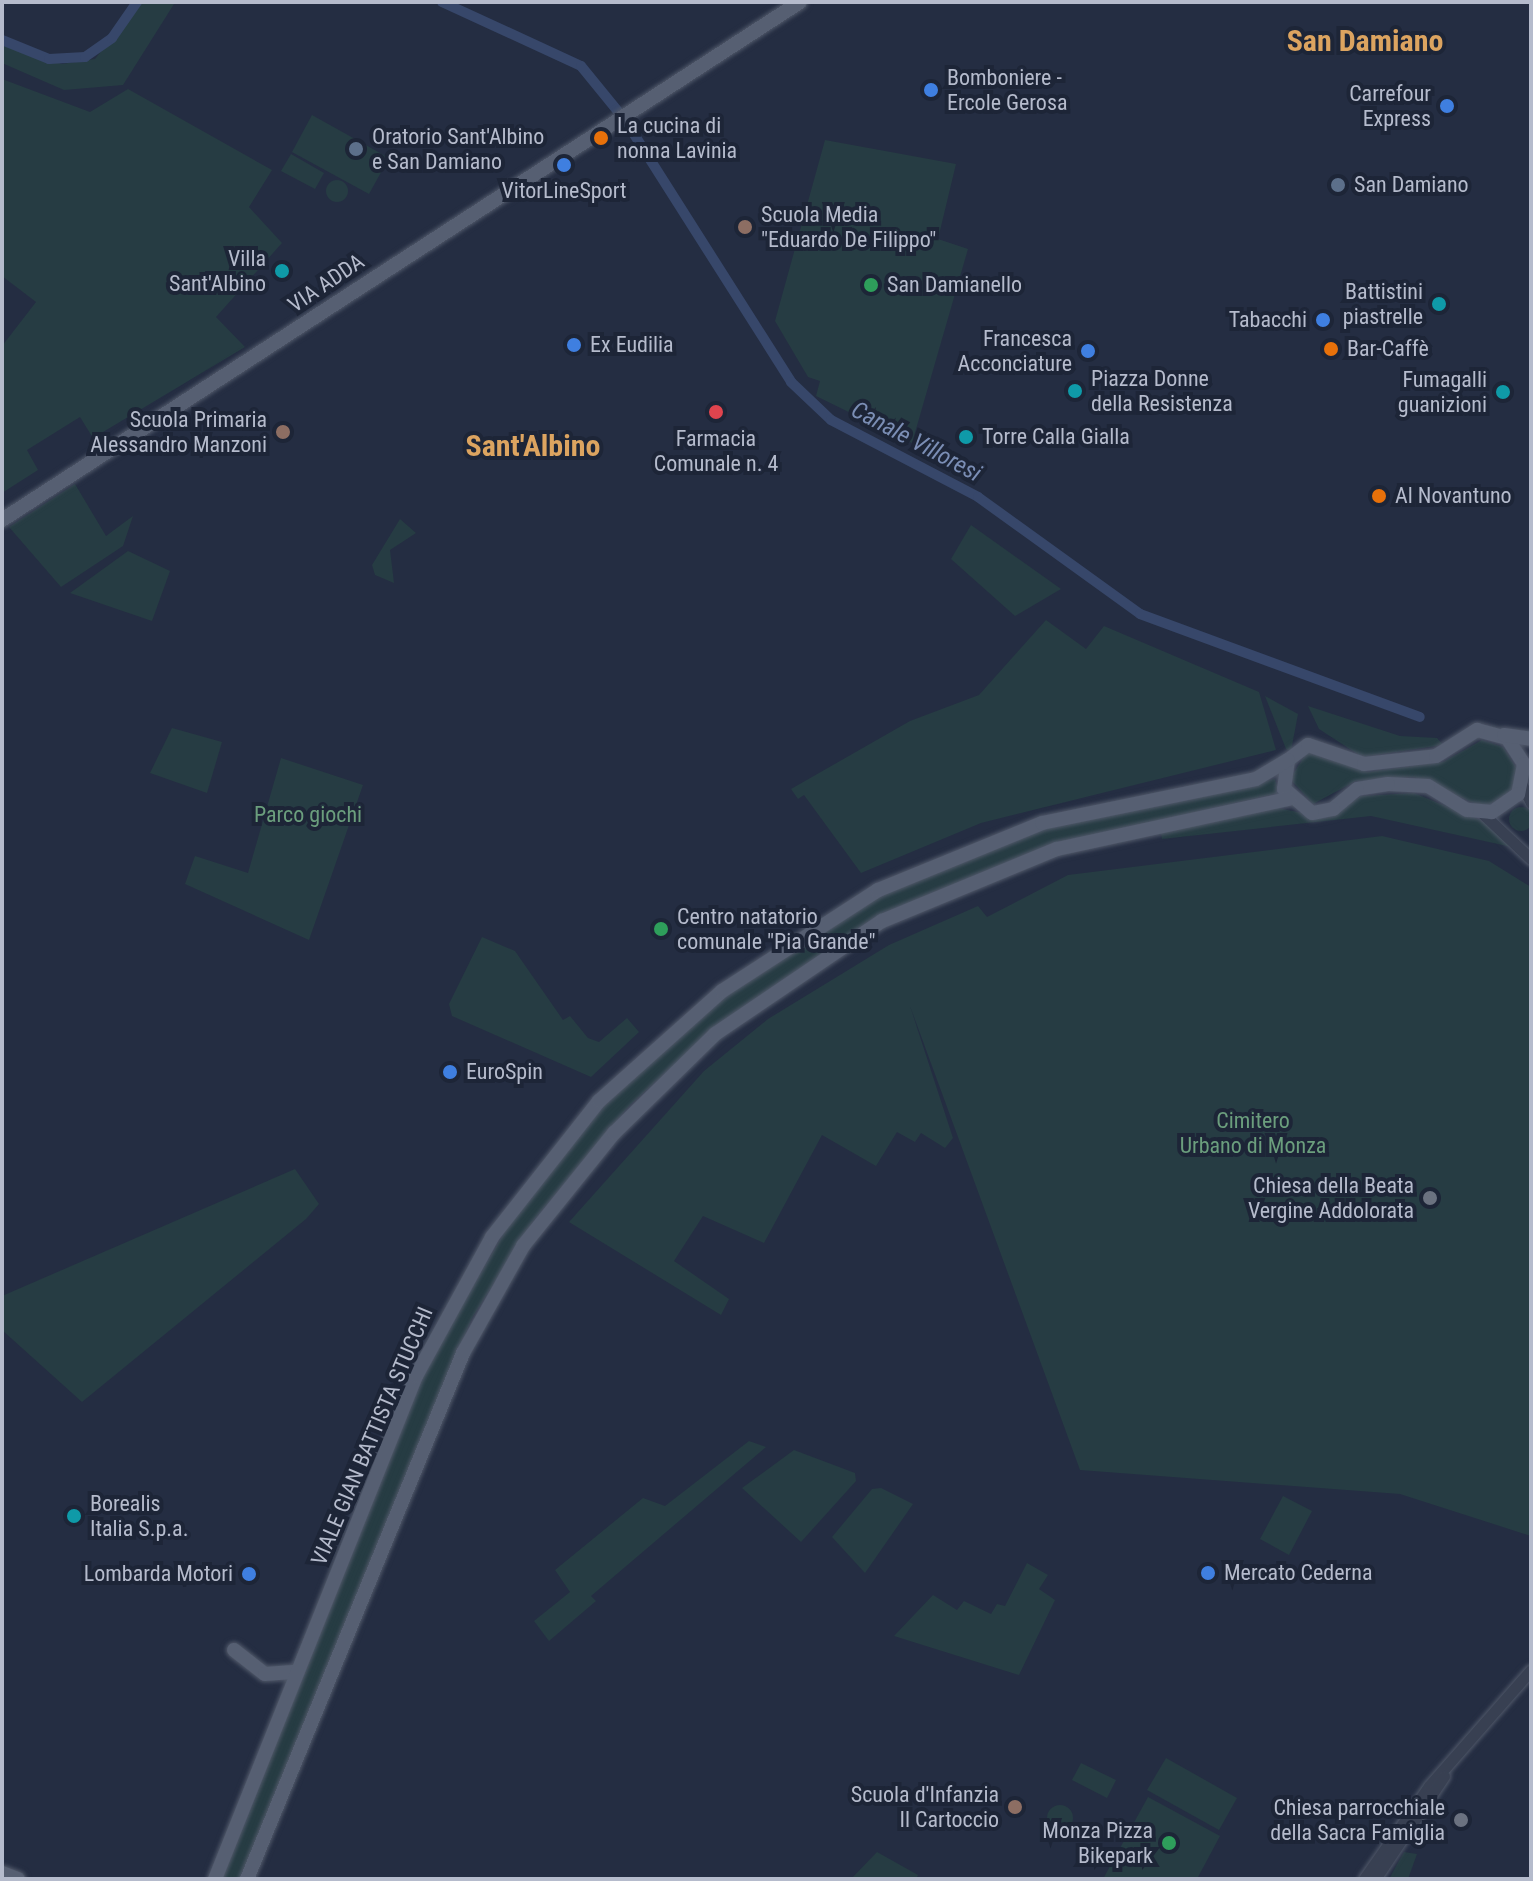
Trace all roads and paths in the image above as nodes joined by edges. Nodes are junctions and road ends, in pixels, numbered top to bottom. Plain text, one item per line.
1 (800, 2) edge
2 (2, 520) edge
3 (1503, 735) junction
4 (1531, 739) edge
5 (1288, 760) junction
6 (1525, 780) edge
7 (1289, 799) junction
8 (1531, 803) edge
9 (1482, 814) junction
10 (1531, 859) edge
11 (234, 1650) dead end
12 (1531, 1670) edge
13 (296, 1672) junction
14 (1452, 1761) junction
15 (234, 1831) junction
16 (2, 1873) edge
17 (18, 1879) edge
18 (204, 1879) edge
19 (215, 1879) edge
20 (250, 1879) edge
21 (1364, 1879) edge
22 (1375, 1879) edge

1 - 2 main road, VIA ADDA
3 - 4 main road
3 - 5 main road, VIALE GIAN BATTISTA STUCCHI
3 - 6 main road
5 - 7 main road
5 - 13 main road, VIALE GIAN BATTISTA STUCCHI
6 - 8 street
6 - 9 main road
7 - 9 main road
7 - 20 main road
9 - 10 street
11 - 13 main road
12 - 14 street
13 - 15 main road, VIALE GIAN BATTISTA STUCCHI
14 - 21 street
14 - 22 street
15 - 18 main road
15 - 19 main road, VIALE GIAN BATTISTA STUCCHI
16 - 17 main road

